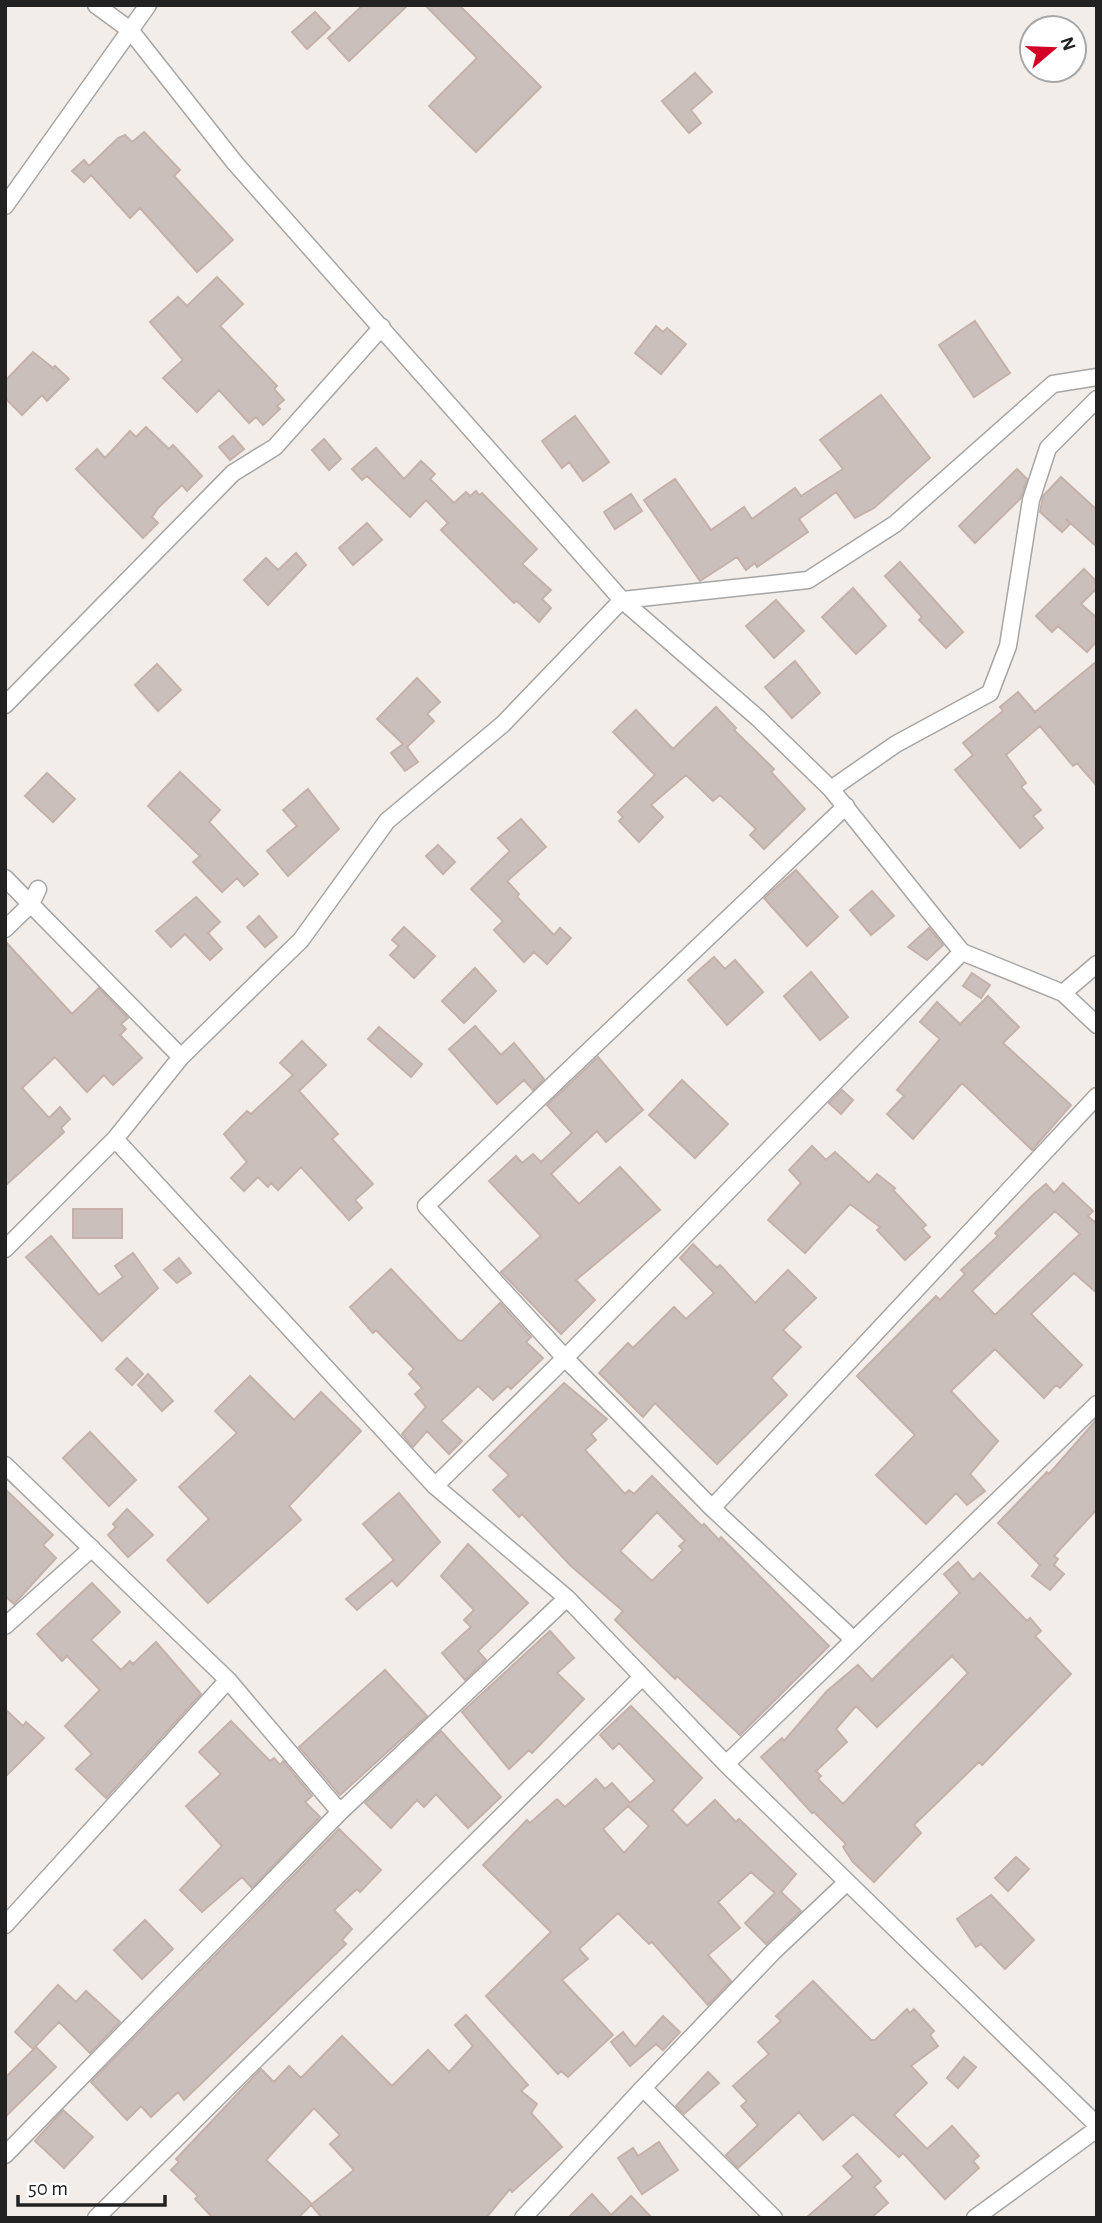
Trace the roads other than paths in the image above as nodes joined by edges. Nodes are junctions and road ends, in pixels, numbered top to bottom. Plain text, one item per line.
1 (96, 5) edge
2 (148, 5) edge
3 (130, 30) junction
4 (5, 206) edge
5 (382, 327) junction
6 (1097, 377) edge
7 (1097, 398) edge
8 (622, 600) junction
9 (5, 705) edge
10 (831, 789) junction
11 (846, 806) junction
12 (5, 878) edge
13 (34, 897) junction
14 (5, 929) edge
15 (962, 952) junction
16 (1097, 964) edge
17 (1063, 993) junction
18 (1097, 1025) edge
19 (181, 1057) junction
20 (1097, 1097) edge
21 (115, 1139) junction
22 (5, 1249) edge
23 (565, 1358) junction
24 (1097, 1404) edge
25 (5, 1465) edge
26 (435, 1486) junction
27 (712, 1508) junction
28 (92, 1548) junction
29 (567, 1598) junction
30 (5, 1626) edge
31 (854, 1640) junction
32 (642, 1676) junction
33 (228, 1681) junction
34 (726, 1764) junction
35 (340, 1812) junction
36 (846, 1883) junction
37 (5, 1925) edge
38 (643, 2088) junction
39 (1097, 2127) edge
40 (5, 2155) edge
41 (96, 2218) edge
42 (523, 2218) edge
43 (774, 2218) edge
44 (975, 2218) edge

1 - 3 street
2 - 3 street
3 - 4 street
3 - 5 street
5 - 8 street
5 - 9 street
6 - 8 street
7 - 10 street
8 - 10 street
8 - 19 street
10 - 11 street
11 - 15 street
11 - 23 street
12 - 13 street
13 - 14 street
13 - 19 street
15 - 17 street
15 - 23 street
16 - 17 street
17 - 18 street
19 - 21 street
20 - 27 street
21 - 22 street
21 - 26 street
23 - 26 street
23 - 27 street
24 - 31 street
25 - 28 street
26 - 29 street
27 - 31 street
28 - 30 street
28 - 33 street
29 - 32 street
29 - 35 street
31 - 34 street
32 - 34 street
32 - 41 street
33 - 35 street
33 - 37 street
34 - 36 street
35 - 40 street
36 - 38 street
36 - 39 street
38 - 42 street
38 - 43 street
39 - 44 street

